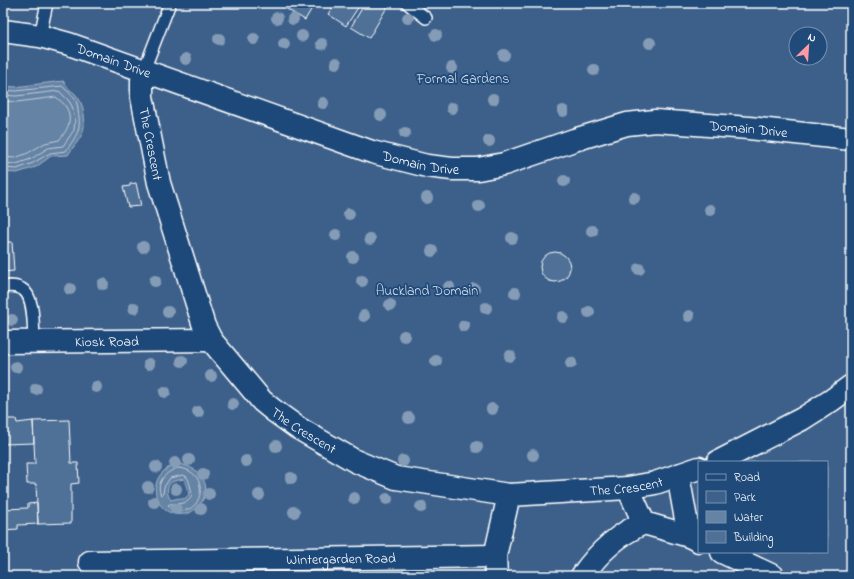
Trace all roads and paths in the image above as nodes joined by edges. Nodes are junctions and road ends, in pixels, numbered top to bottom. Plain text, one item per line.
1 (47, 3) edge
2 (170, 3) edge
3 (407, 3) edge
4 (426, 18) dead end
5 (3, 31) edge
6 (40, 36) junction
7 (144, 70) junction
8 (851, 139) edge
9 (3, 287) edge
10 (211, 340) junction
11 (34, 341) junction
12 (3, 342) edge
13 (851, 386) edge
14 (720, 461) edge
15 (698, 468) edge
16 (678, 475) junction
17 (628, 488) junction
18 (509, 495) junction
19 (644, 523) junction
20 (694, 539) edge
21 (724, 553) edge
22 (90, 562) dead end
23 (496, 566) edge
24 (582, 576) edge
25 (773, 576) edge

1 - 6 lane
2 - 7 lane
3 - 4 lane
5 - 6 street, Domain Drive
6 - 7 street, Domain Drive
7 - 8 street, Domain Drive
7 - 10 street, The Crescent
9 - 11 lane
10 - 11 street, Kiosk Road
10 - 18 street, The Crescent
11 - 12 street, Kiosk Road
13 - 14 street
15 - 16 street, The Crescent
16 - 17 street, The Crescent
16 - 20 street
17 - 18 street, The Crescent
17 - 19 street
18 - 23 street
19 - 20 street
19 - 24 street
21 - 25 street
22 - 23 street, Wintergarden Road

